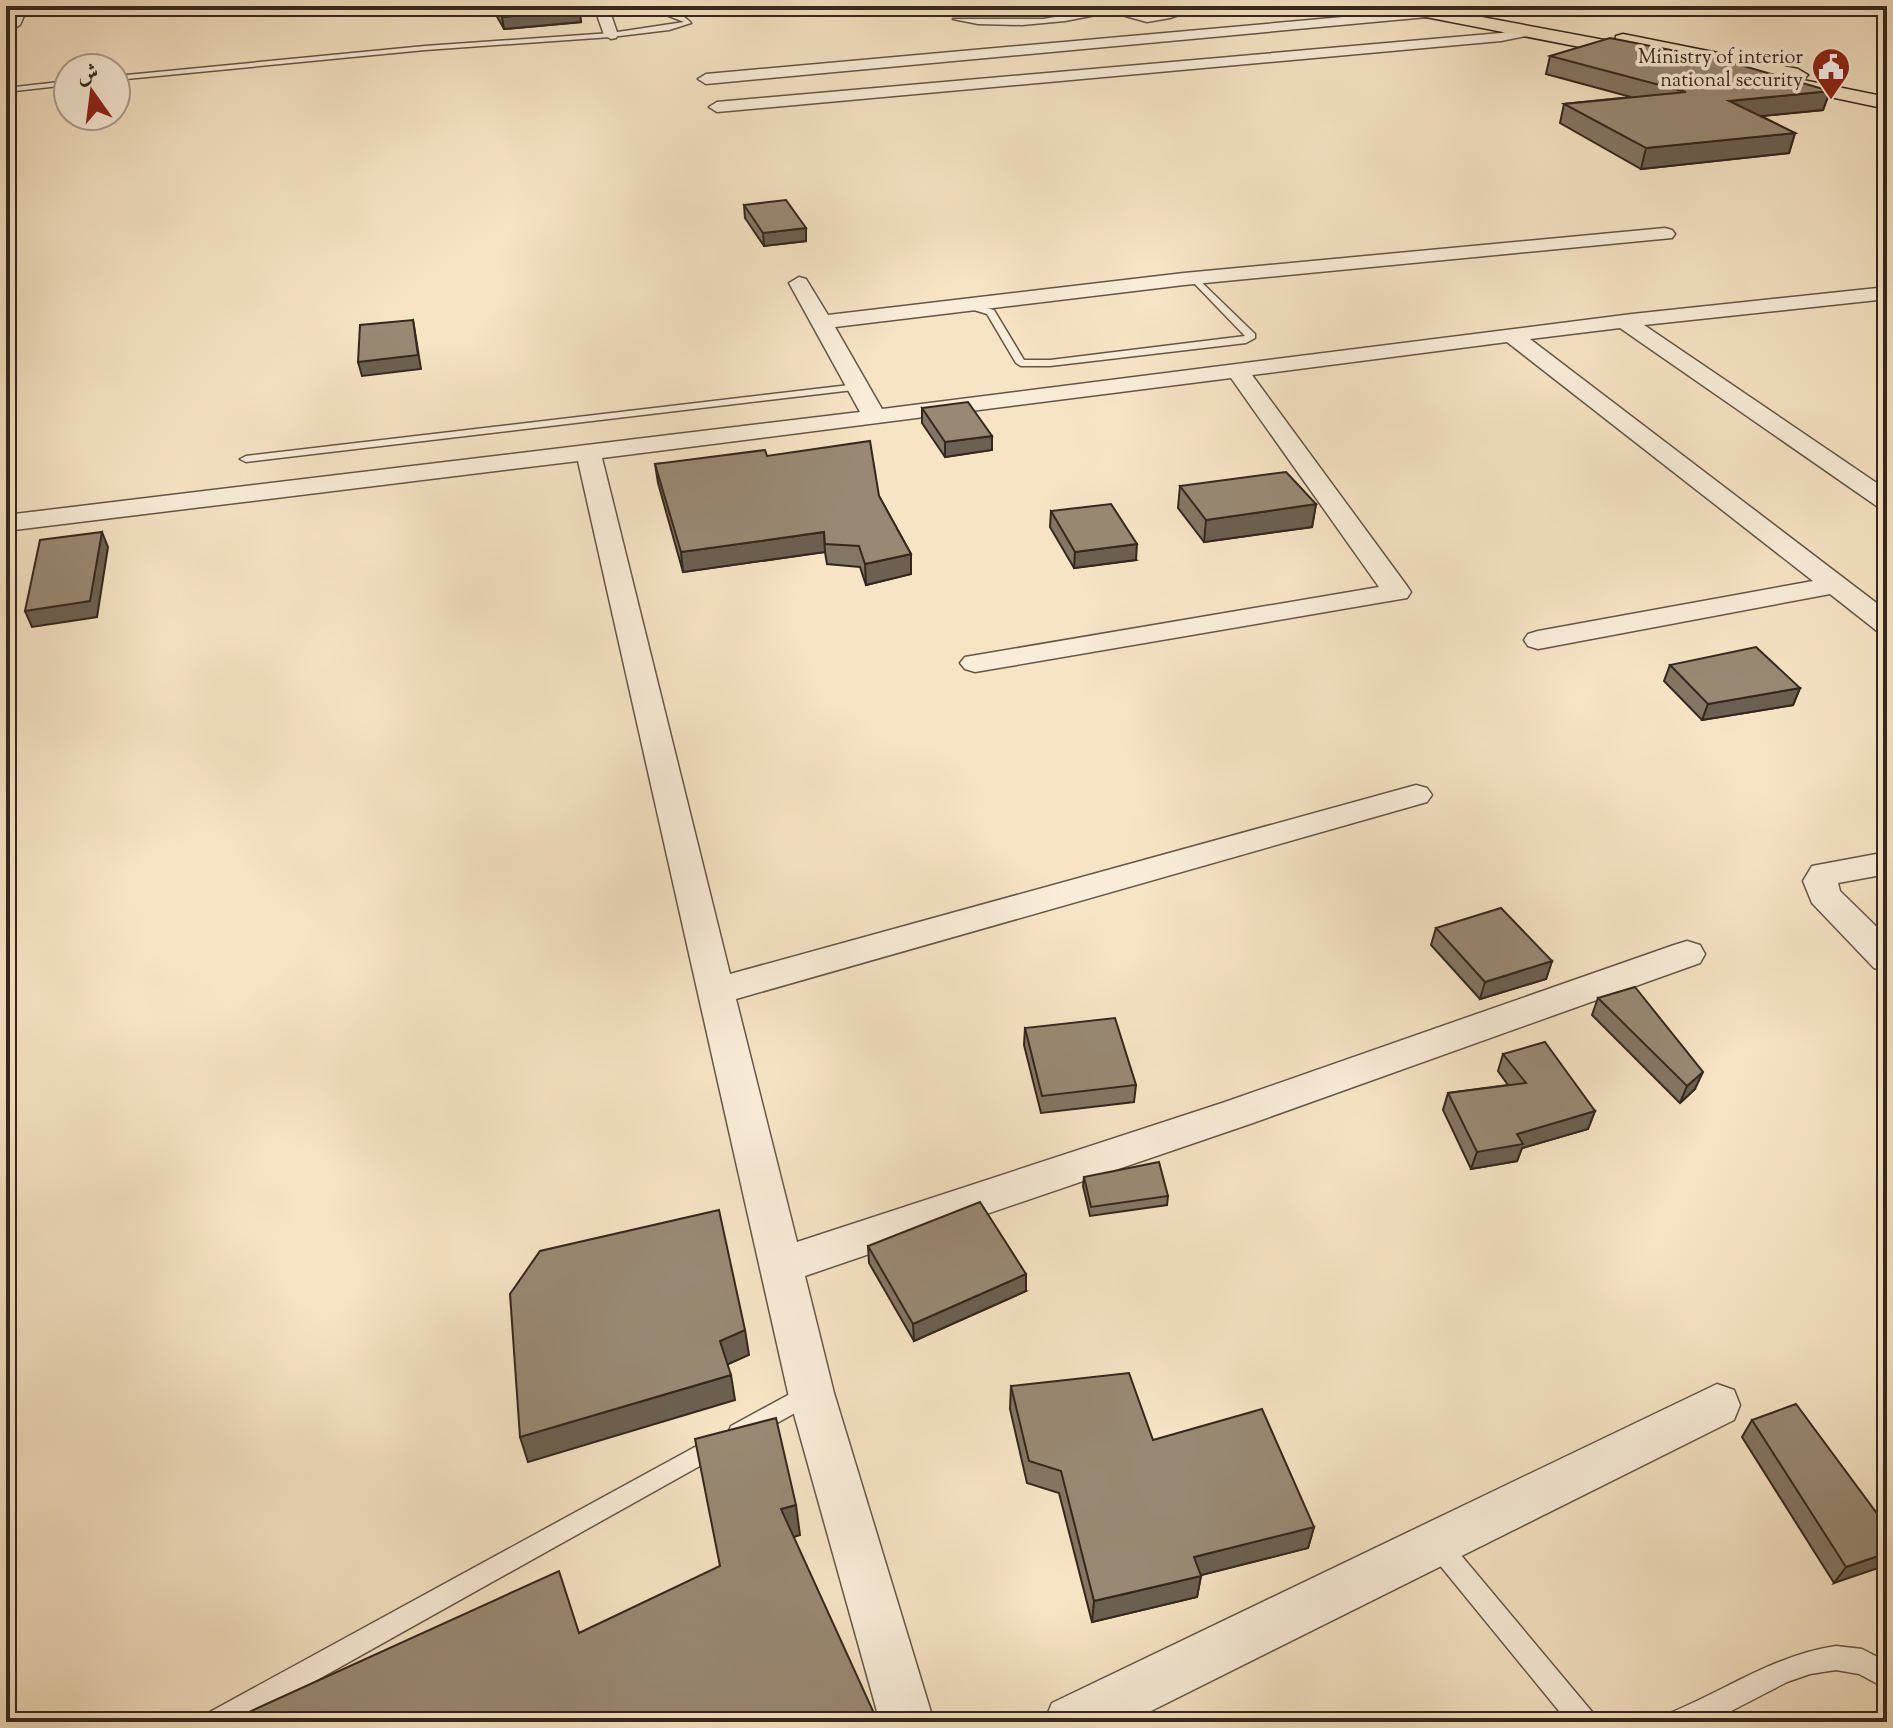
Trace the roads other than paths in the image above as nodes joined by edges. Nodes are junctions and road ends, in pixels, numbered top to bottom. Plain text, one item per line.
1 (21, 6) edge
2 (601, 6) edge
3 (647, 6) edge
4 (1129, 6) edge
5 (1202, 6) edge
6 (1395, 6) edge
7 (1458, 6) edge
8 (1112, 10) junction
9 (1433, 13) junction
10 (956, 19) dead end
11 (13, 25) dead end
12 (1531, 31) junction
13 (611, 35) junction
14 (132, 76) edge
15 (706, 79) dead end
16 (52, 85) edge
17 (6, 90) edge
18 (1887, 93) edge
19 (1887, 103) edge
20 (717, 107) dead end
21 (1665, 234) dead end
22 (1194, 278) junction
23 (799, 283) dead end
24 (1887, 293) edge
25 (960, 306) junction
26 (1624, 321) junction
27 (822, 322) junction
28 (1511, 335) junction
29 (1237, 371) junction
30 (858, 387) junction
31 (875, 417) junction
32 (588, 452) junction
33 (246, 459) dead end
34 (1887, 502) edge
35 (6, 523) edge
36 (1835, 585) junction
37 (1887, 625) edge
38 (1538, 640) dead end
39 (975, 663) dead end
40 (1416, 795) dead end
41 (1887, 863) edge
42 (1687, 954) dead end
43 (1887, 959) edge
44 (714, 992) junction
45 (782, 1265) junction
46 (811, 1393) junction
47 (1717, 1405) dead end
48 (1436, 1543) junction
49 (1887, 1676) edge
50 (217, 1722) edge
51 (907, 1722) edge
52 (1071, 1722) edge
53 (1584, 1722) edge
54 (1679, 1722) edge

1 - 11 street
2 - 13 street
3 - 13 lane
4 - 8 lane
5 - 8 lane
6 - 9 main road
7 - 18 main road
8 - 10 lane
9 - 12 main road
9 - 15 street
12 - 19 main road
12 - 20 street
13 - 14 lane
16 - 17 lane
21 - 22 street
22 - 25 street
22 - 25 lane
23 - 27 street
24 - 26 street
25 - 27 street
26 - 28 street
26 - 34 street
27 - 30 street
28 - 29 street
28 - 36 street
29 - 31 street
29 - 39 street
30 - 31 street
30 - 33 lane
31 - 32 street
32 - 35 street
32 - 44 street
36 - 37 street
36 - 38 street
40 - 44 street
41 - 43 street
42 - 45 street
44 - 45 street
45 - 46 street
46 - 50 lane
46 - 51 street
47 - 48 street
48 - 52 street
48 - 53 lane
49 - 54 lane

